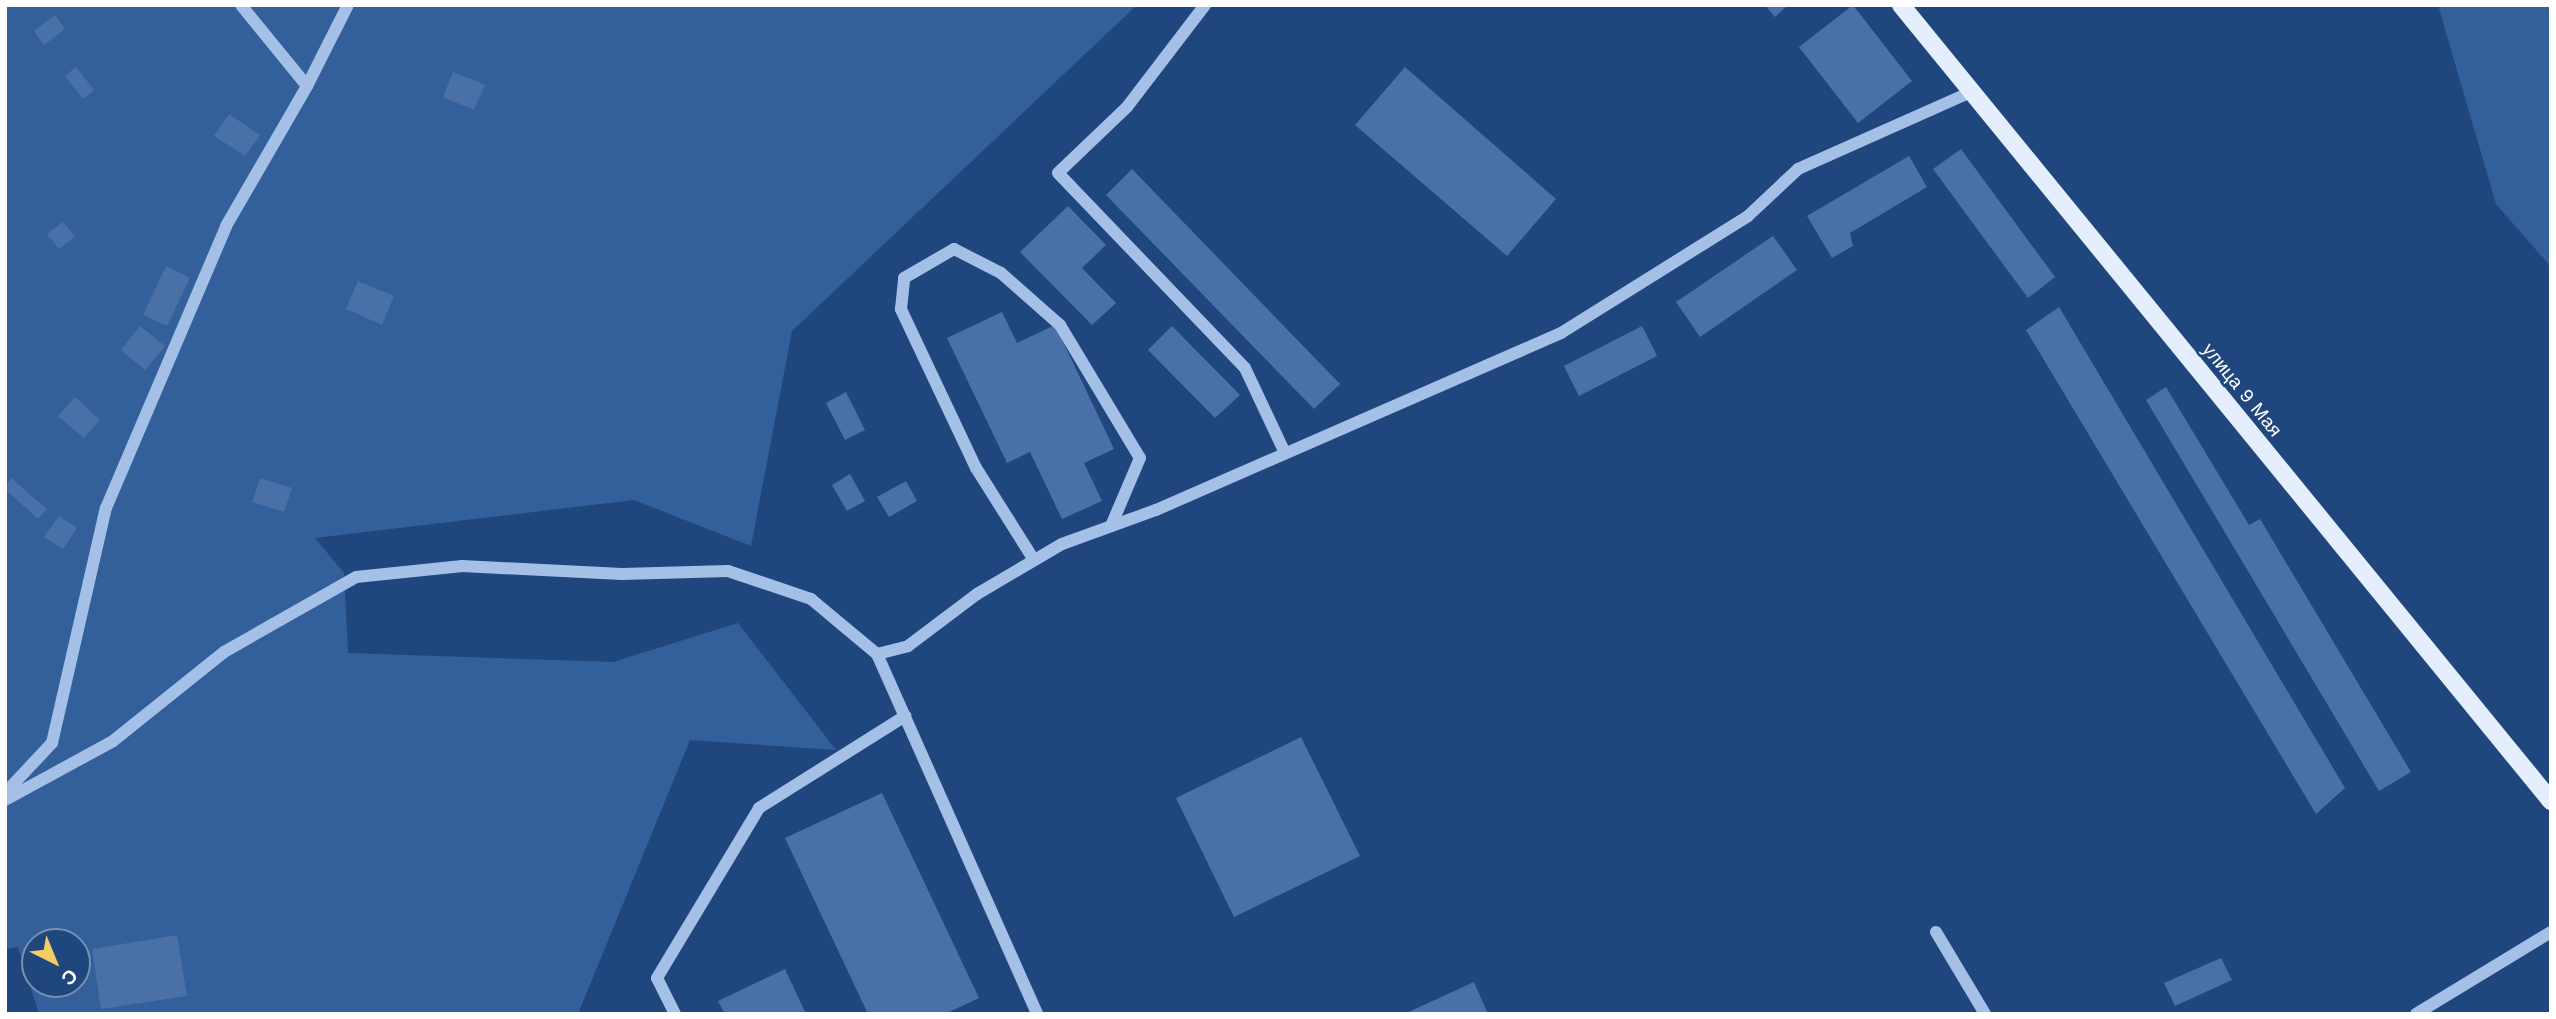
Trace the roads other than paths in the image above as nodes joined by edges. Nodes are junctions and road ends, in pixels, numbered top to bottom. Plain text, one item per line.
1 (241, 5) edge
2 (348, 5) edge
3 (1205, 5) edge
4 (1901, 5) edge
5 (307, 86) junction
6 (1971, 92) junction
7 (1284, 451) junction
8 (1111, 526) junction
9 (1034, 560) junction
10 (877, 654) junction
11 (905, 716) junction
12 (5, 793) edge
13 (5, 800) edge
14 (2551, 801) edge
15 (1936, 932) dead end
16 (2551, 932) edge
17 (675, 1014) edge
18 (1037, 1014) edge
19 (1985, 1014) edge
20 (2416, 1014) edge

1 - 5 street
2 - 5 street
3 - 7 street
4 - 6 main road, улица 9 Мая
5 - 12 street
6 - 7 street
6 - 14 main road, улица 9 Мая
7 - 8 street
8 - 9 street
8 - 9 street
9 - 10 street
10 - 11 street
10 - 13 street
11 - 17 street
11 - 18 street
15 - 19 street
16 - 20 street

